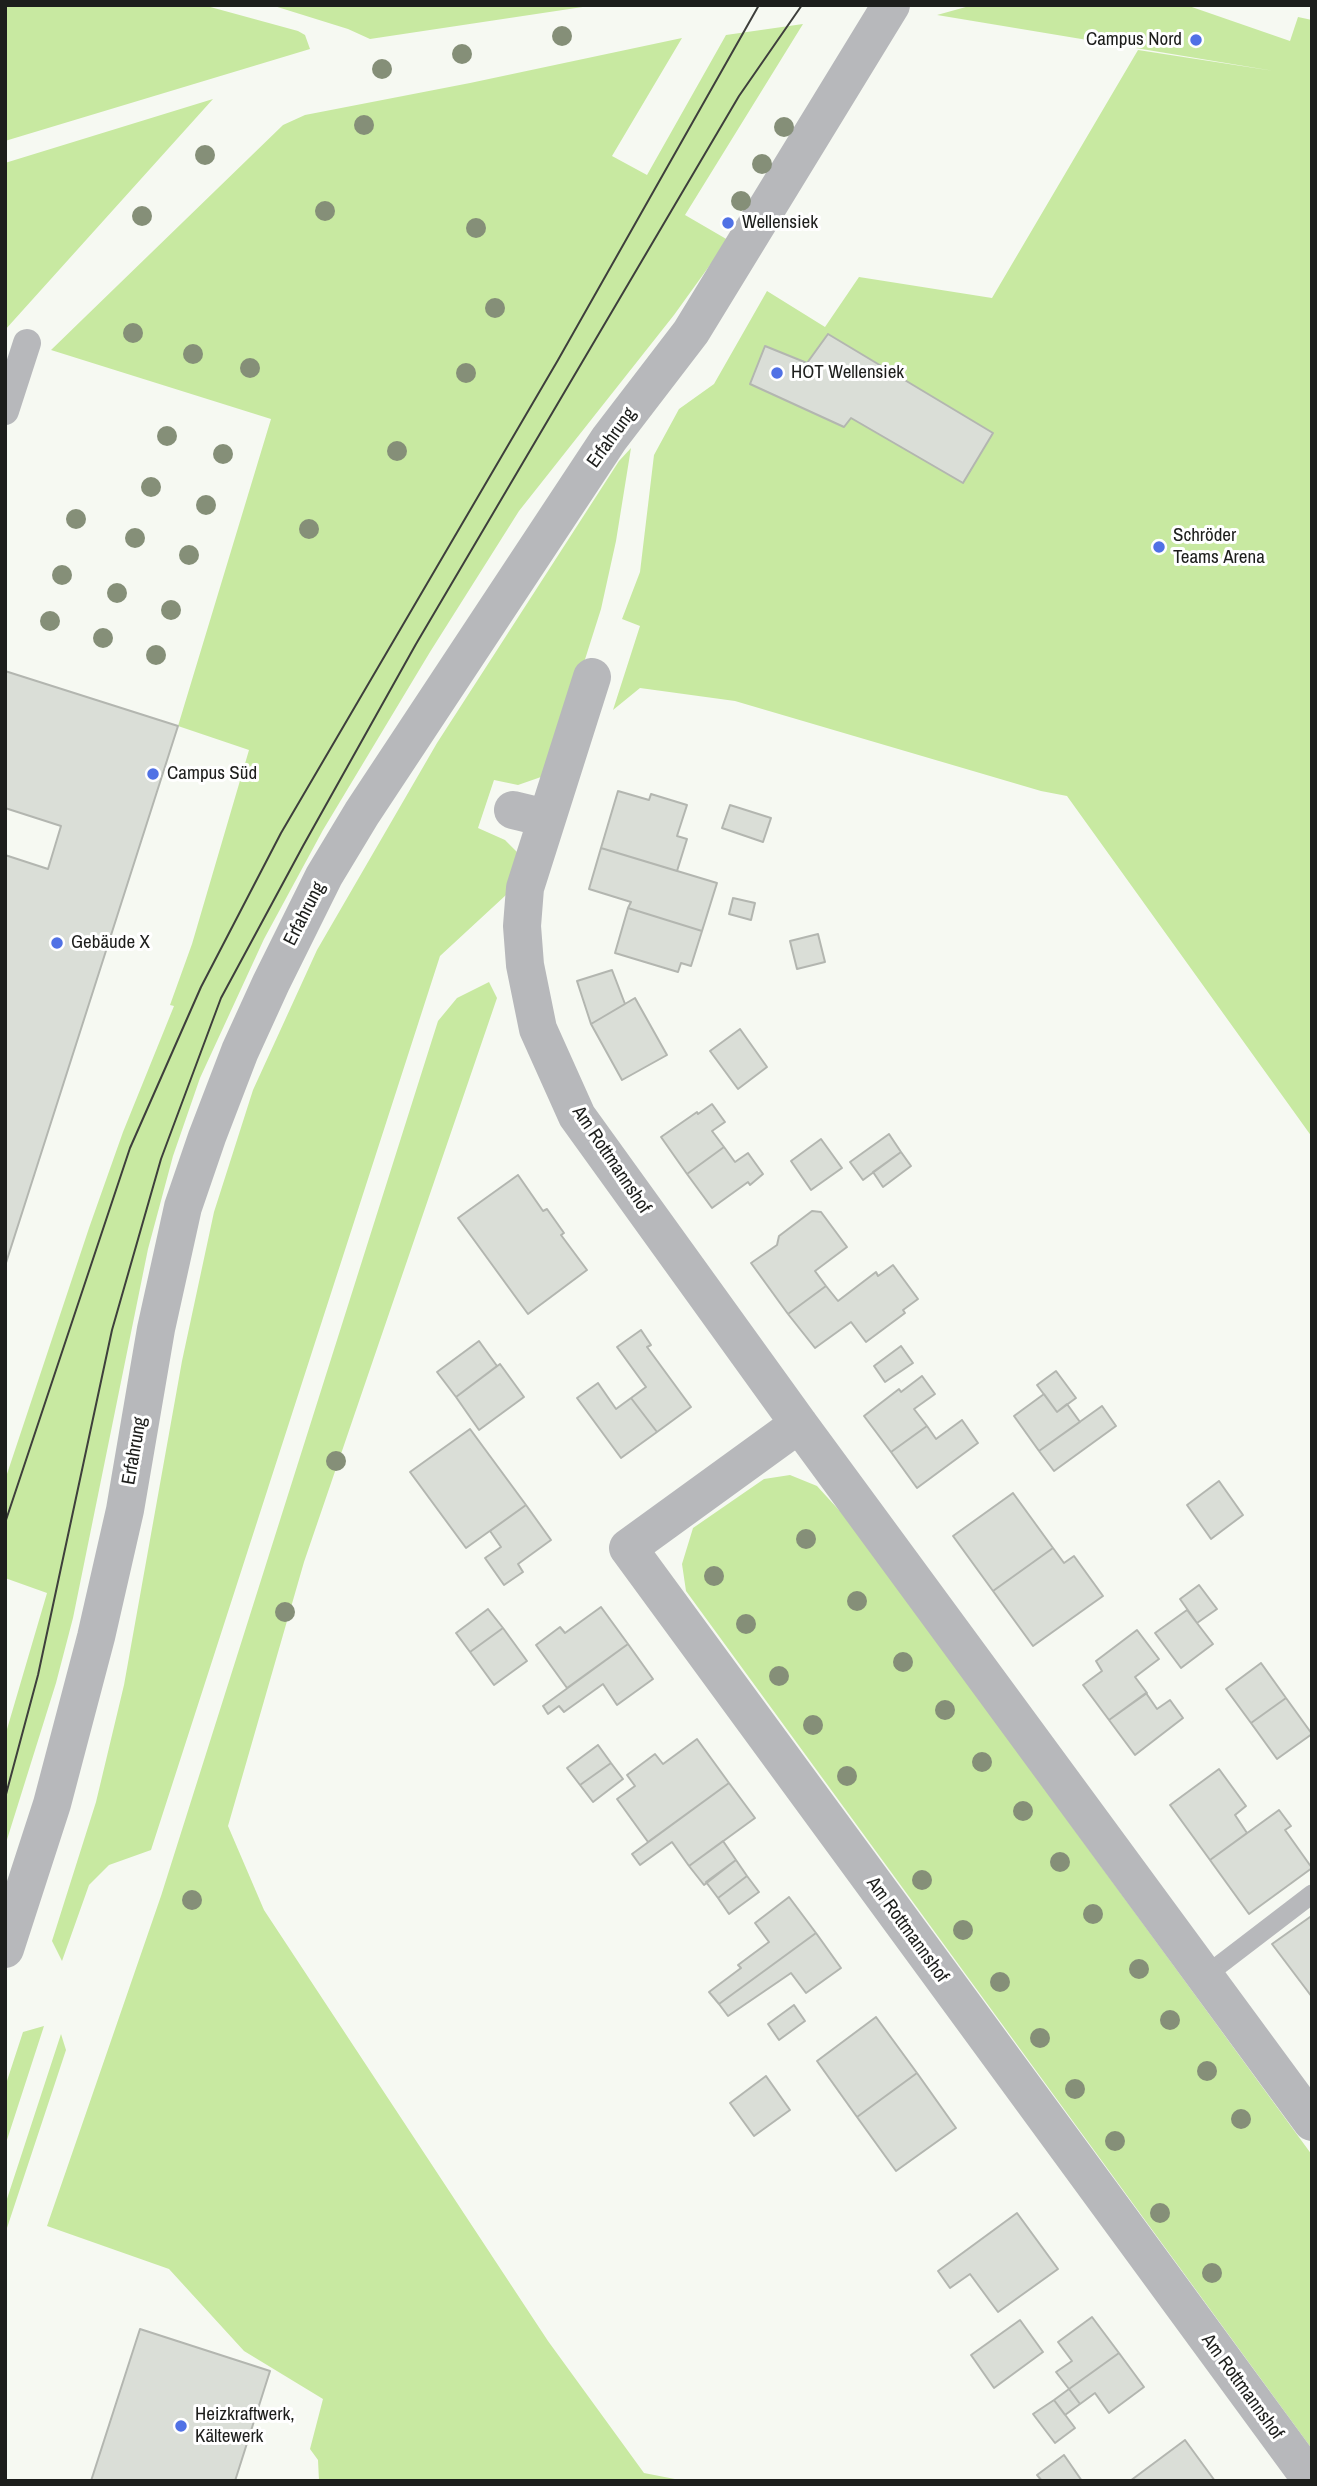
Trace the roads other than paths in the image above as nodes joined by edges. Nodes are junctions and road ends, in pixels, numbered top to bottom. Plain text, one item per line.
1 (891, 5) edge
2 (27, 343) dead end
3 (5, 411) edge
4 (592, 677) dead end
5 (799, 1424) junction
6 (1312, 1894) edge
7 (5, 1949) edge
8 (1205, 1976) junction
9 (1312, 2122) edge
10 (1311, 2481) edge

1 - 7 street, Erfahrung
2 - 3 street
4 - 5 street, Am Rottmannshof
5 - 8 street, Am Rottmannshof
5 - 10 street, Am Rottmannshof
6 - 8 lane
8 - 9 street, Am Rottmannshof

